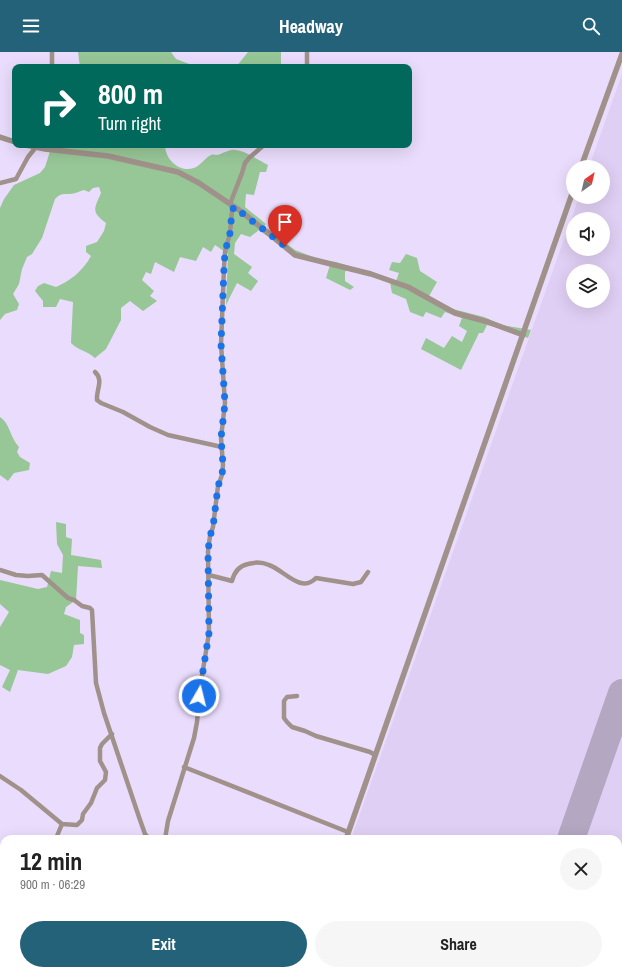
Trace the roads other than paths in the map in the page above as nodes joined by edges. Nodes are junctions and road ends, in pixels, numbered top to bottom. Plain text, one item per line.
1 (52, 52) edge
2 (307, 52) edge
3 (622, 54) edge
4 (52, 64) edge
5 (307, 64) edge
6 (0, 137) edge
7 (12, 141) edge
8 (35, 148) edge
9 (52, 148) edge
10 (261, 148) edge
11 (584, 160) edge
12 (0, 183) edge
13 (569, 204) edge
14 (232, 205) junction
15 (524, 335) junction
16 (95, 372) dead end
17 (222, 447) junction
18 (0, 570) edge
19 (368, 572) dead end
20 (209, 575) junction
21 (297, 696) dead end
22 (112, 734) junction
23 (375, 755) junction
24 (184, 767) junction
25 (0, 776) edge
26 (62, 824) junction
27 (348, 832) junction
28 (58, 835) edge
29 (146, 835) edge
30 (166, 835) edge
31 (347, 835) edge

1 - 4 street
2 - 5 street
3 - 11 street
6 - 7 street
8 - 12 street
9 - 14 street
10 - 14 street
13 - 15 street
14 - 15 street
14 - 17 street
15 - 23 street
16 - 17 street
17 - 20 street
18 - 22 street
19 - 20 street
20 - 24 street
21 - 23 street
22 - 26 street
22 - 29 street
23 - 27 street
24 - 27 street
24 - 30 street
25 - 26 street
26 - 28 street
27 - 31 street

